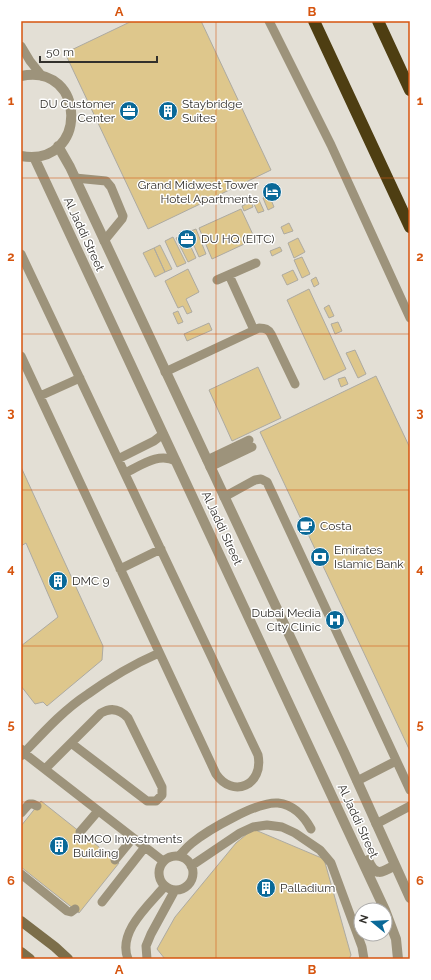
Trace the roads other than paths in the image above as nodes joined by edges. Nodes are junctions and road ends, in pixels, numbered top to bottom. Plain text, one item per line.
1 (269, 21) edge
2 (314, 21) edge
3 (378, 21) edge
4 (21, 46) edge
5 (21, 76) edge
6 (42, 76) junction
7 (410, 90) edge
8 (58, 146) junction
9 (21, 156) edge
10 (34, 157) junction
11 (75, 178) junction
12 (410, 226) edge
13 (104, 241) junction
14 (21, 254) edge
15 (256, 263) dead end
16 (229, 275) junction
17 (217, 280) dead end
18 (410, 318) edge
19 (254, 330) junction
20 (21, 356) edge
21 (165, 372) junction
22 (80, 378) junction
23 (295, 384) dead end
24 (40, 396) junction
25 (163, 434) junction
26 (251, 444) dead end
27 (118, 459) junction
28 (176, 461) junction
29 (208, 463) junction
30 (125, 473) junction
31 (224, 497) junction
32 (161, 549) junction
33 (120, 569) junction
34 (159, 652) junction
35 (71, 743) junction
36 (22, 753) edge
37 (396, 761) junction
38 (45, 769) junction
39 (357, 780) junction
40 (410, 790) edge
41 (37, 806) dead end
42 (410, 806) edge
43 (98, 811) junction
44 (21, 813) edge
45 (343, 819) junction
46 (376, 824) junction
47 (311, 829) dead end
48 (80, 832) dead end
49 (133, 838) junction
50 (145, 847) junction
51 (178, 856) junction
52 (115, 860) dead end
53 (163, 861) junction
54 (395, 865) junction
55 (191, 866) junction
56 (21, 874) edge
57 (165, 886) junction
58 (408, 886) edge
59 (175, 890) junction
60 (410, 898) edge
61 (102, 902) dead end
62 (381, 902) edge
63 (75, 910) dead end
64 (21, 922) edge
65 (393, 930) edge
66 (21, 953) edge
67 (23, 959) edge
68 (30, 959) edge
69 (68, 959) edge
70 (128, 959) edge
71 (146, 959) edge
72 (364, 959) edge
73 (398, 959) edge

1 - 18 lane
2 - 12 highway
3 - 7 highway
4 - 6 lane
5 - 6 street
6 - 8 street
8 - 10 street
8 - 11 street, Al Jaddi Street
9 - 10 street
10 - 25 street, Al Jaddi Street
11 - 13 street, Al Jaddi Street
11 - 13 lane
13 - 21 street, Al Jaddi Street
14 - 22 lane
15 - 16 lane
16 - 17 lane
16 - 19 lane
19 - 21 lane
19 - 23 lane
20 - 24 lane
21 - 29 street, Al Jaddi Street
22 - 24 lane
22 - 27 lane
24 - 33 lane
25 - 27 lane
25 - 28 street, Al Jaddi Street
26 - 29 lane
27 - 30 lane
28 - 30 lane
28 - 45 street, Al Jaddi Street
29 - 31 street, Al Jaddi Street
30 - 32 lane
31 - 37 lane
31 - 39 street, Al Jaddi Street
32 - 33 lane
32 - 34 lane
33 - 34 lane
34 - 36 lane
35 - 35 lane
35 - 38 lane
36 - 38 lane
37 - 39 lane
37 - 40 lane
38 - 43 lane
39 - 46 street, Al Jaddi Street
41 - 44 lane
42 - 46 lane
43 - 48 lane
43 - 49 lane
45 - 54 street
45 - 62 street, Al Jaddi Street
46 - 54 street, Al Jaddi Street
47 - 51 lane
49 - 50 lane
49 - 52 lane
50 - 53 lane
50 - 61 lane
51 - 53 lane
51 - 55 lane
53 - 57 lane
54 - 58 street, Al Jaddi Street
55 - 59 lane
55 - 72 lane
56 - 63 lane
57 - 59 lane
57 - 70 lane
58 - 60 street, Al Jaddi Street
59 - 71 lane
64 - 69 main road
65 - 73 street, Al Jaddi Street
66 - 67 main road
66 - 68 main road

